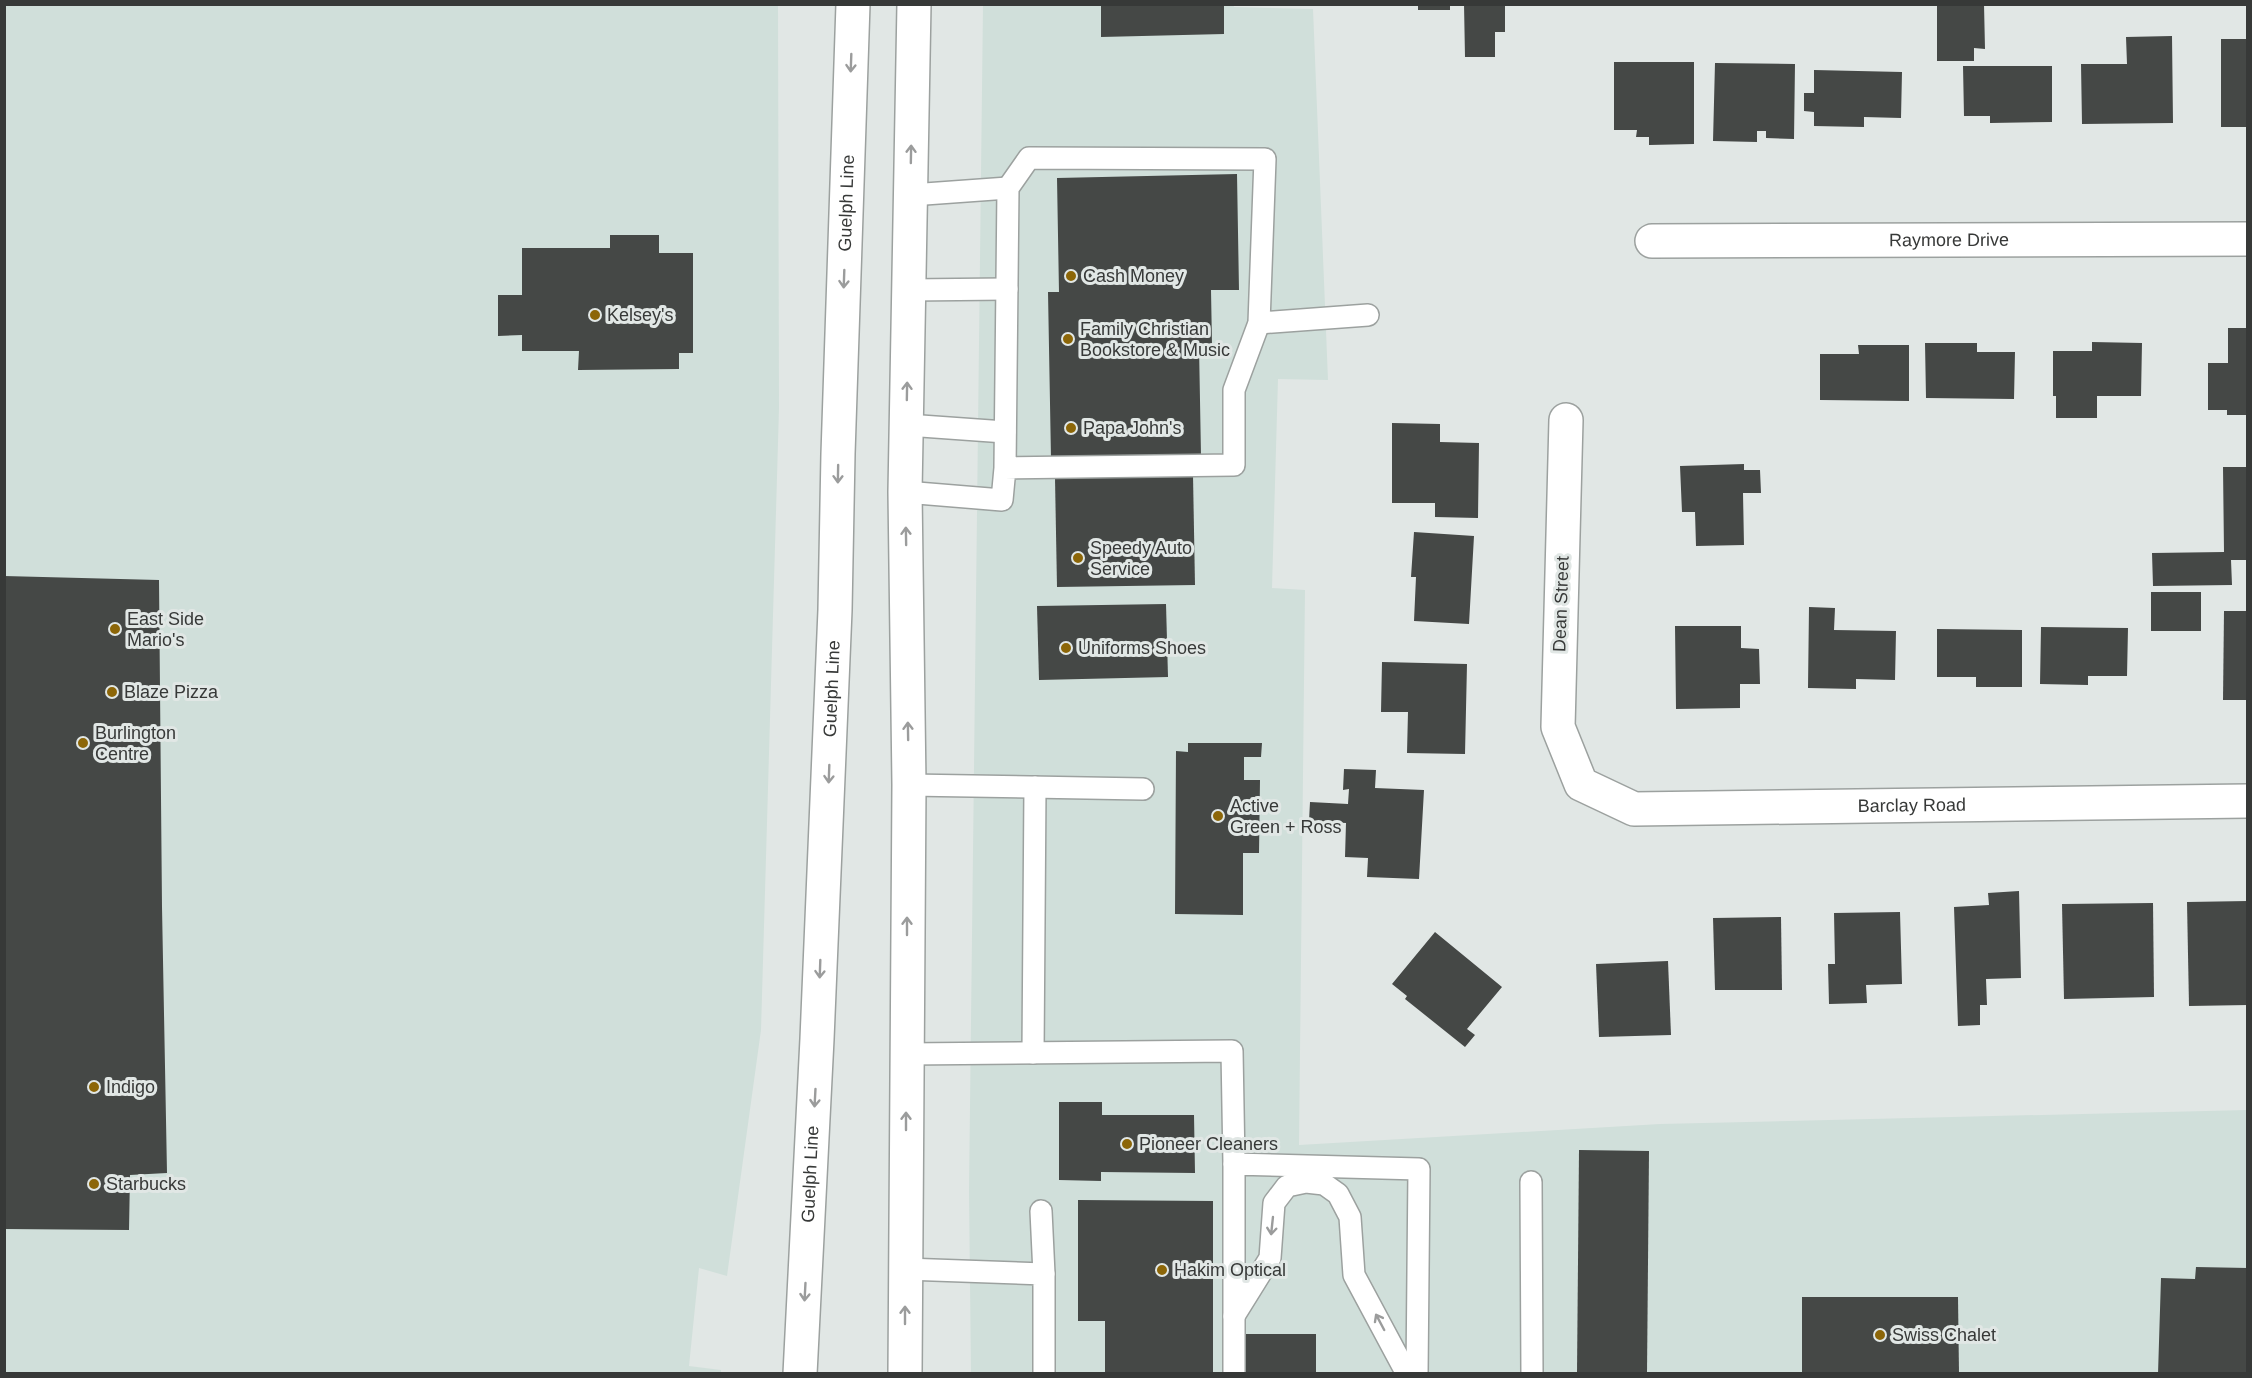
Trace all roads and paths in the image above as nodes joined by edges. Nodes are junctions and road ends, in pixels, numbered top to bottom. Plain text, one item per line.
1 (853, 4) edge
2 (914, 4) edge
3 (1008, 188) junction
4 (911, 195) junction
5 (2247, 239) edge
6 (1652, 241) dead end
7 (909, 290) junction
8 (1007, 290) junction
9 (1368, 315) dead end
10 (1259, 323) junction
11 (1566, 420) dead end
12 (907, 425) junction
13 (1005, 432) junction
14 (1005, 468) junction
15 (905, 492) junction
16 (1581, 784) joint
17 (909, 785) junction
18 (1035, 787) junction
19 (1143, 789) dead end
20 (2247, 801) edge
21 (1033, 1053) junction
22 (906, 1054) junction
23 (1234, 1164) junction
24 (1531, 1182) dead end
25 (1041, 1211) dead end
26 (905, 1269) junction
27 (1044, 1274) junction
28 (1234, 1317) junction
29 (800, 1374) edge
30 (905, 1374) edge
31 (1044, 1374) edge
32 (1234, 1374) edge
33 (1407, 1374) edge
34 (1417, 1374) edge
35 (1532, 1374) edge

1 -> 29 main road, Guelph Line
4 -> 2 main road
3 - 4 lane
3 - 8 lane
3 - 10 lane
4 - 7 main road
5 - 6 main road, Raymore Drive
7 - 8 lane
12 -> 7 main road
8 - 13 lane
9 - 10 lane
10 - 14 lane
11 - 16 main road, Dean Street
12 - 13 lane
12 - 15 main road
13 - 14 lane
14 - 15 lane
17 -> 15 main road
16 - 20 main road, Barclay Road
17 - 18 lane
22 -> 17 main road
18 - 19 lane
18 - 21 lane
21 - 22 lane
21 - 23 lane
26 -> 22 main road
23 - 28 lane
23 - 34 lane
24 - 35 lane
25 - 27 lane
26 - 27 lane
30 -> 26 main road
27 - 31 lane
28 - 32 lane
33 -> 28 lane

